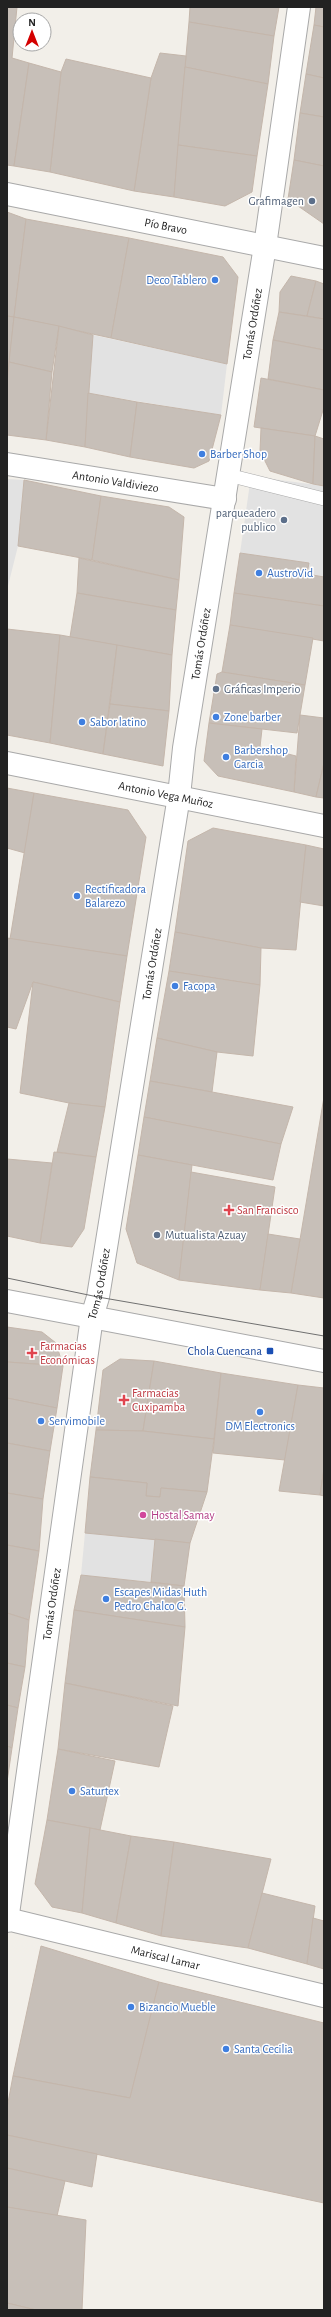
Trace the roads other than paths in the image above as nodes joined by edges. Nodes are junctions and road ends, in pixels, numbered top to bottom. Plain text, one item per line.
1 (299, 7) edge
2 (7, 194) edge
3 (265, 246) junction
4 (324, 258) edge
5 (7, 464) edge
6 (228, 475) junction
7 (324, 499) edge
8 (224, 500) junction
9 (7, 763) edge
10 (179, 796) junction
11 (324, 826) edge
12 (7, 1301) edge
13 (92, 1317) junction
14 (324, 1361) edge
15 (7, 1920) edge
16 (324, 1996) edge

1 - 3 street, Tomás Ordóñez
2 - 3 street, Pío Bravo
3 - 4 street, Pío Bravo
3 - 6 street, Tomás Ordóñez
5 - 8 street, Antonio Valdiviezo
6 - 7 lane
6 - 8 street, Tomás Ordóñez
8 - 10 street, Tomás Ordóñez
9 - 10 street, Antonio Vega Muñoz
10 - 11 street, Antonio Vega Muñoz
10 - 13 street, Tomás Ordóñez
12 - 13 street
13 - 14 street
13 - 15 street, Tomás Ordóñez
15 - 16 street, Mariscal Lamar

